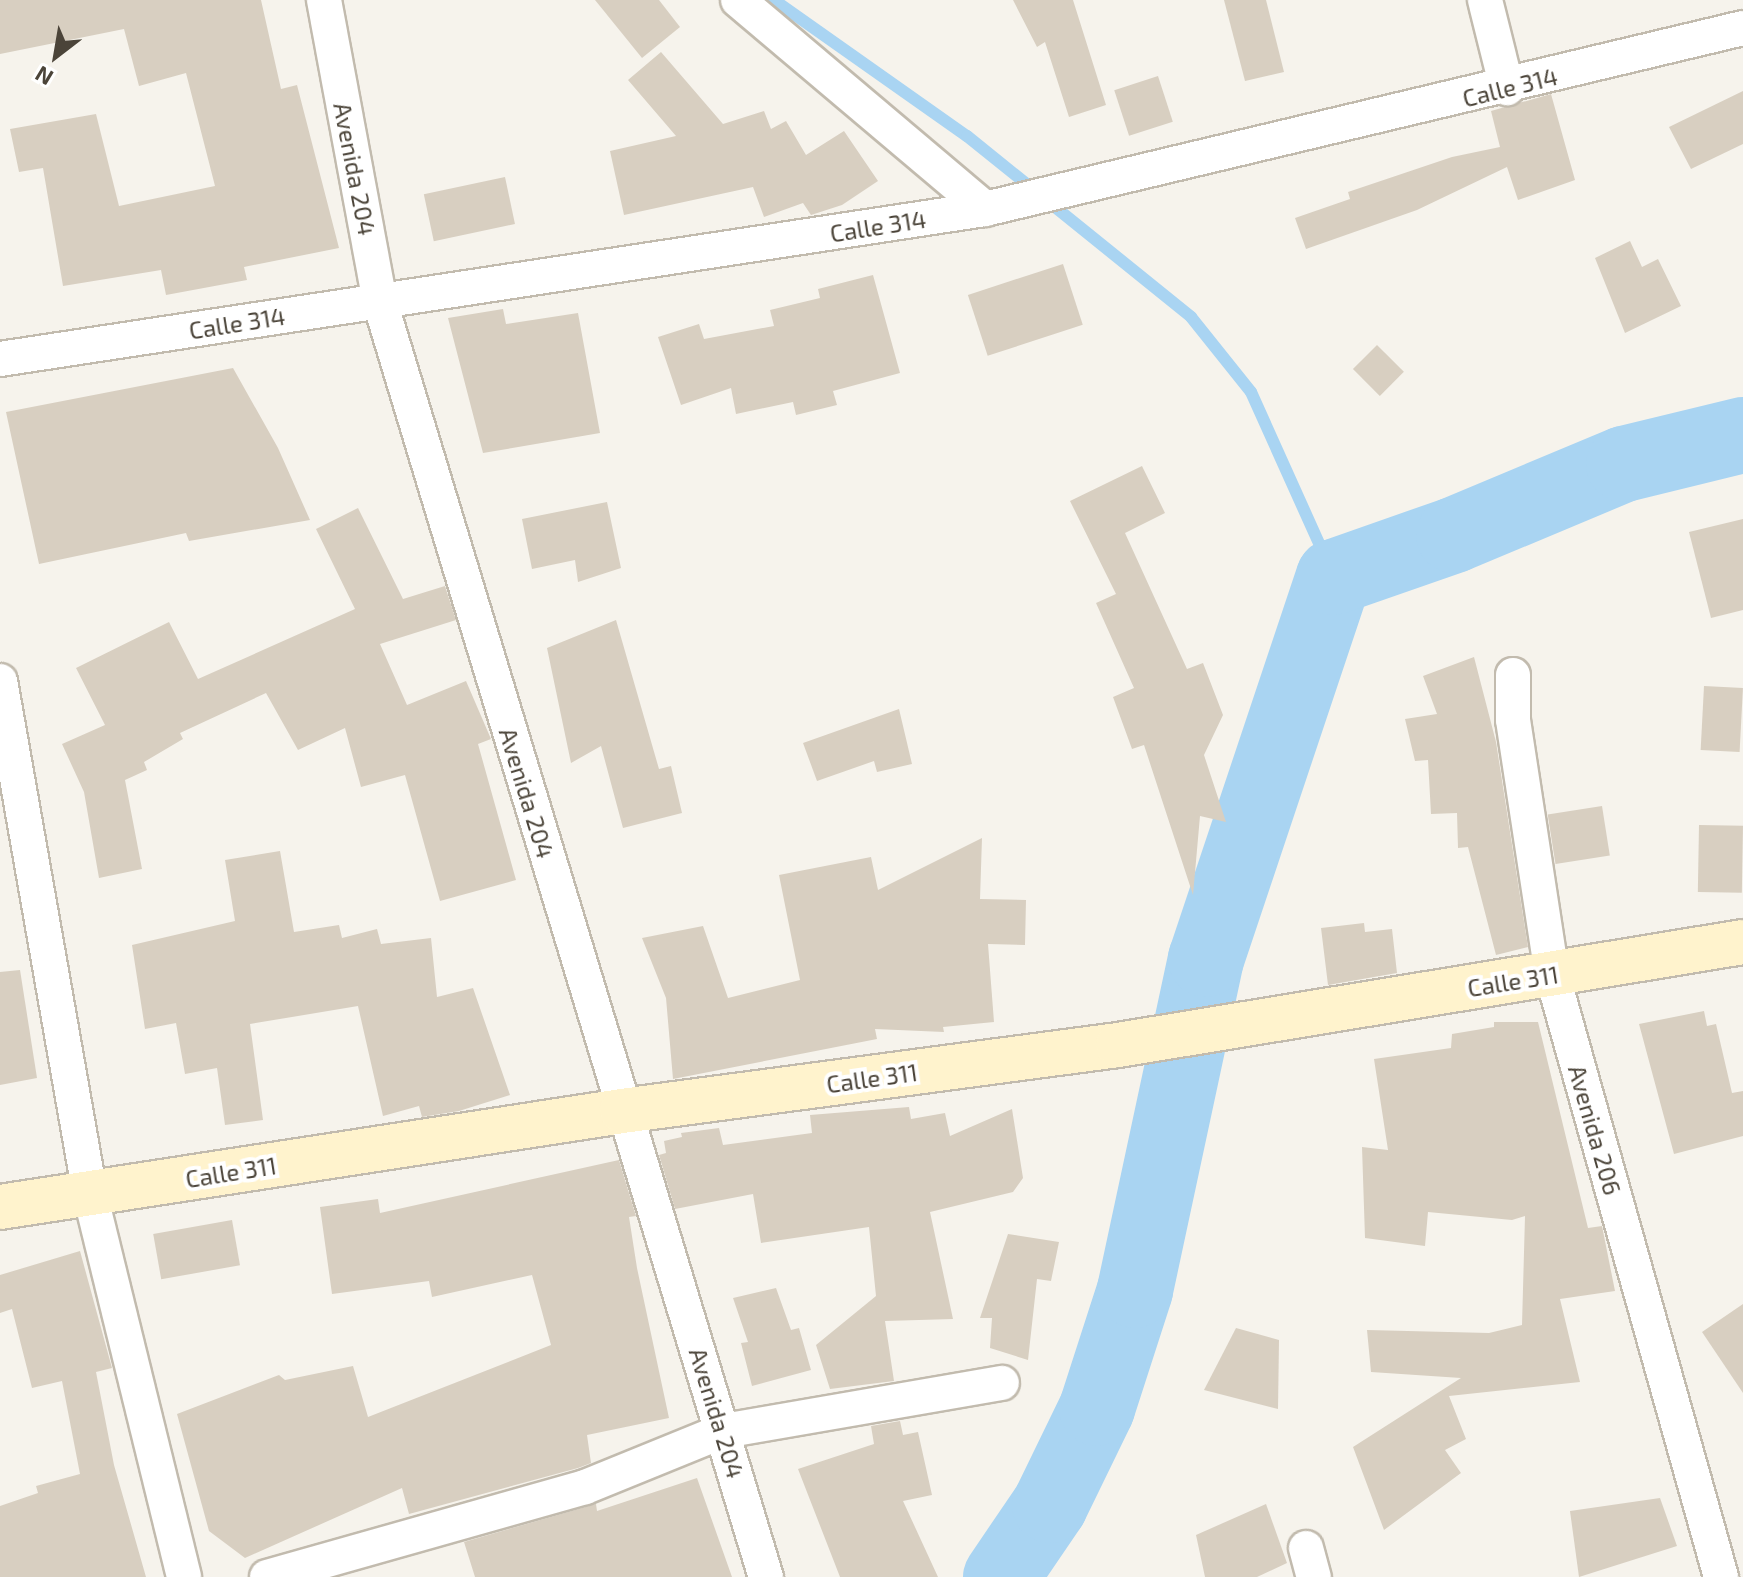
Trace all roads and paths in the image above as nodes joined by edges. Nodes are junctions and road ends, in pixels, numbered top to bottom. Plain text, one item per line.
1 (324, 0) edge
2 (738, 0) edge
3 (1485, 0) edge
4 (1743, 28) edge
5 (1507, 88) junction
6 (985, 209) junction
7 (380, 302) junction
8 (0, 359) edge
9 (1513, 675) dead end
10 (0, 681) edge
11 (1743, 942) edge
12 (1552, 974) junction
13 (622, 1111) junction
14 (90, 1194) junction
15 (0, 1207) edge
16 (1002, 1383) dead end
17 (723, 1431) junction
18 (184, 1577) edge
19 (267, 1577) edge
20 (766, 1577) edge
21 (1721, 1577) edge

1 - 7 street, Avenida 204
2 - 6 street
3 - 5 street
4 - 5 street, Calle 314
5 - 6 street, Calle 314
6 - 7 street, Calle 314
7 - 8 street, Calle 314
7 - 13 street, Avenida 204
9 - 12 street, Avenida 206
10 - 14 street
11 - 12 street, Calle 311
12 - 13 street, Calle 311
12 - 21 street, Avenida 206
13 - 14 street, Calle 311
13 - 17 street, Avenida 204
14 - 15 street, Calle 311
14 - 18 street
16 - 17 street
17 - 19 street
17 - 20 street, Avenida 204

